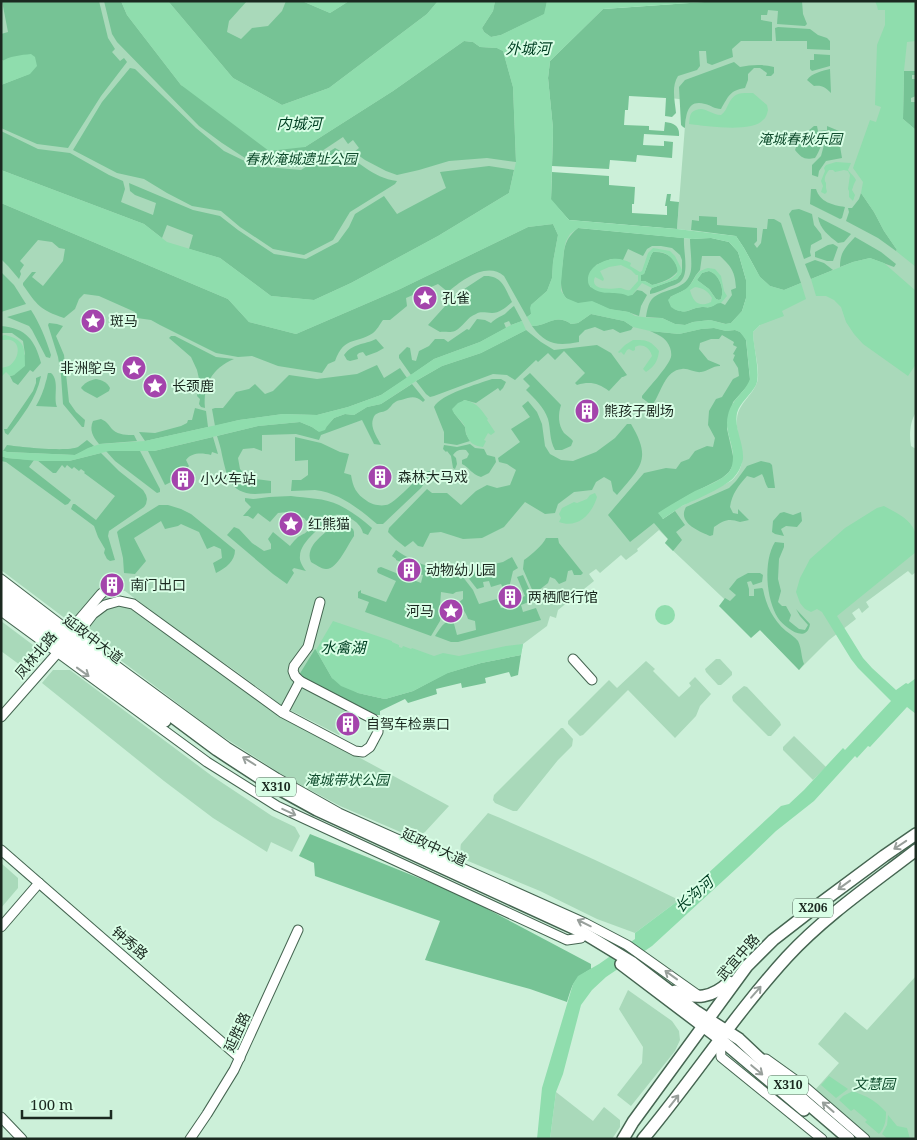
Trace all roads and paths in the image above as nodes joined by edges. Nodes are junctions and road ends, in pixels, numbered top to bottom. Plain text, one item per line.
1 (1, 579) edge
2 (116, 580) dead end
3 (1, 589) edge
4 (1, 600) edge
5 (320, 602) dead end
6 (1, 612) edge
7 (65, 643) junction
8 (573, 659) dead end
9 (592, 680) dead end
10 (300, 681) junction
11 (283, 713) junction
12 (1, 717) edge
13 (193, 723) junction
14 (219, 752) junction
15 (916, 834) edge
16 (1, 850) edge
17 (916, 850) edge
18 (40, 883) junction
19 (1, 927) edge
20 (298, 930) dead end
21 (582, 935) junction
22 (631, 966) junction
23 (747, 966) junction
24 (665, 986) junction
25 (699, 996) junction
26 (705, 1022) junction
27 (723, 1035) junction
28 (739, 1039) junction
29 (240, 1058) junction
30 (1, 1117) edge
31 (22, 1139) edge
32 (190, 1139) edge
33 (623, 1139) edge
34 (643, 1139) edge
35 (822, 1139) edge
36 (838, 1139) edge
37 (849, 1139) edge
38 (865, 1139) edge

1 - 7 street
2 - 7 street
3 - 7 main road, 延政中大道 / X310
4 - 7 main road, 延政中大道 / X310
5 - 10 street
6 - 7 street
7 - 11 street
7 - 12 street, 凤林北路
7 - 13 street
7 - 14 main road, 延政中大道 / X310
7 -> 21 main road, 延政中大道 / X310
8 - 9 street
10 - 11 street
10 - 11 street
13 - 14 main road
25 -> 13 street
14 - 21 main road, 延政中大道 / X310
15 -> 23 main road, 武宜中路 / X206
16 - 18 street, 钟秀路
27 -> 17 main road, X206
18 - 19 street
18 - 29 street, 钟秀路
20 - 29 street, 延胜路
21 - 22 main road, 延政中大道
22 - 24 main road, 延政中大道 / X310
22 - 26 main road, 延政中大道 / X310
23 - 25 main road
23 - 26 main road, 武宜中路 / X206
24 - 25 main road
24 - 26 main road, 延政中大道 / X310
26 - 27 main road, 延政中大道 / X310
26 - 33 main road, 武宜中路 / X206
27 - 28 main road, 延政中大道 / X310
34 -> 27 main road, X206
27 - 35 street
27 -> 36 main road, 延政中大道 / X310
28 - 37 main road, 延政中大道 / X310
38 -> 28 street
29 - 32 street, 延胜路
30 - 31 street

